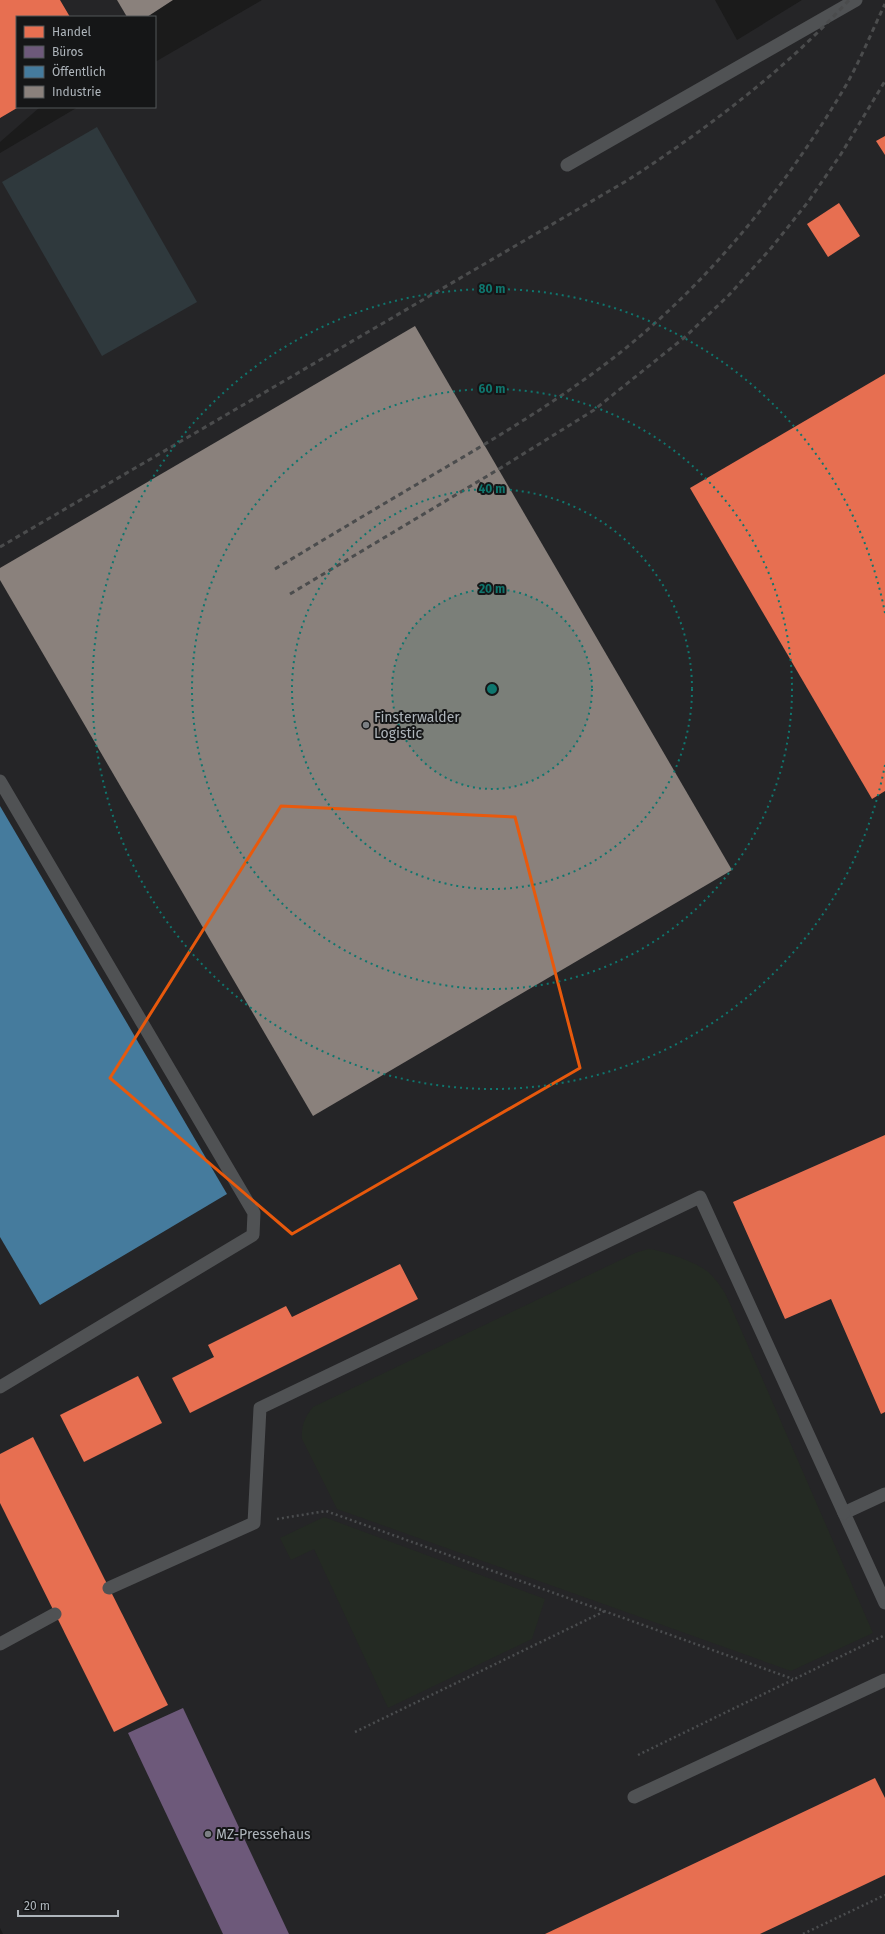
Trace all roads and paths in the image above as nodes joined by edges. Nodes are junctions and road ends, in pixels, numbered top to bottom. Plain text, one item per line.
1 (856, 0) edge
2 (567, 166) dead end
3 (0, 781) edge
4 (0, 1386) edge
5 (885, 1494) edge
6 (844, 1513) junction
7 (254, 1523) junction
8 (109, 1588) dead end
9 (885, 1602) edge
10 (606, 1611) junction
11 (55, 1614) dead end
12 (885, 1635) edge
13 (0, 1644) edge
14 (793, 1680) junction
15 (885, 1680) edge
16 (355, 1732) dead end
17 (638, 1756) dead end
18 (634, 1797) dead end
19 (885, 1895) edge
20 (803, 1934) edge

1 - 2 lane
3 - 4 lane
5 - 6 lane
6 - 7 lane
6 - 9 lane
7 - 8 lane
7 - 10 path
10 - 14 path
10 - 16 path
11 - 13 lane
12 - 14 path
14 - 17 path
15 - 18 lane
19 - 20 path

